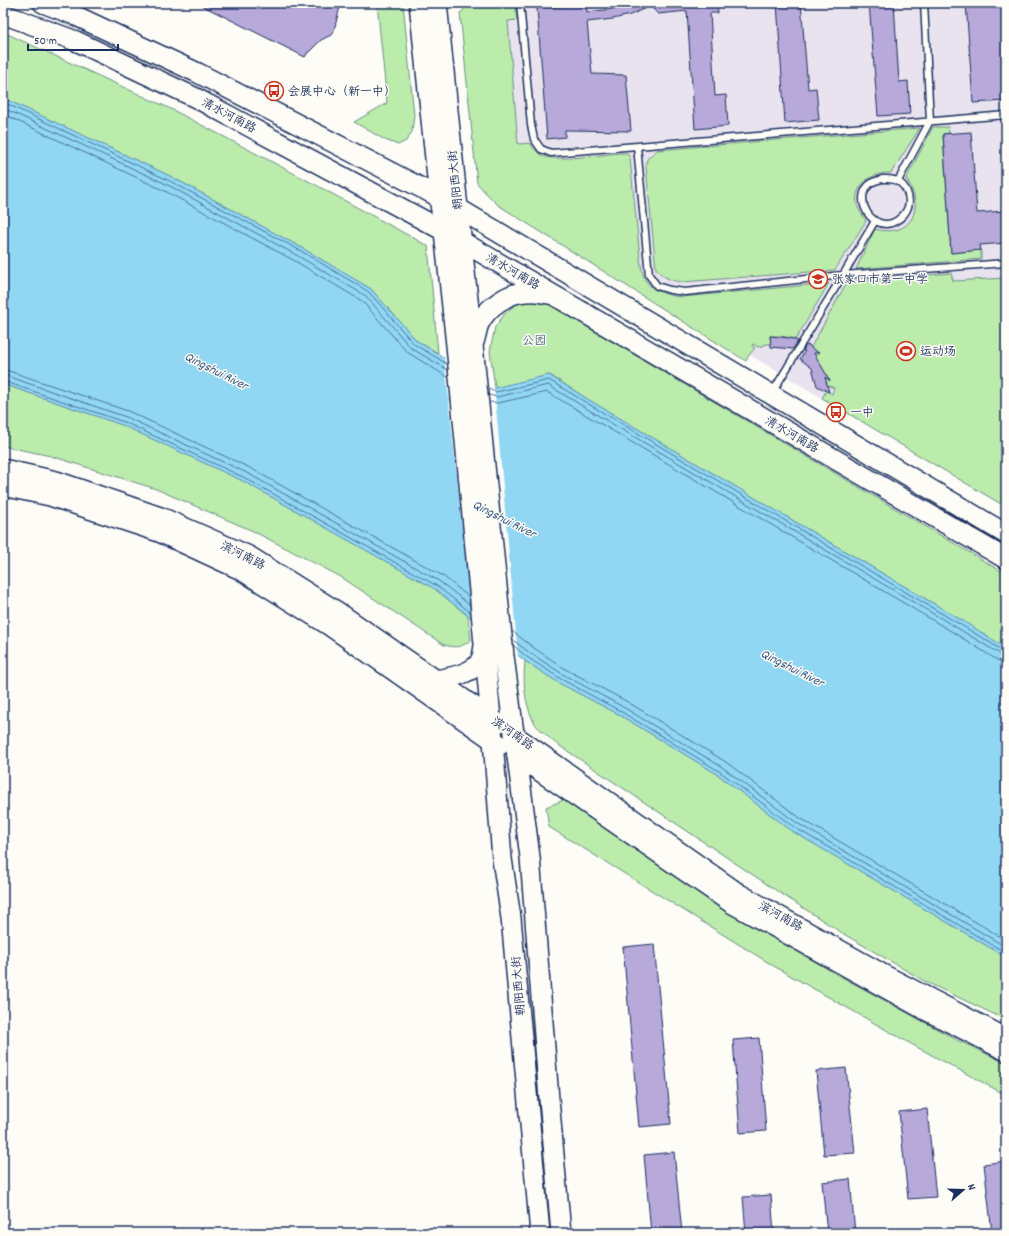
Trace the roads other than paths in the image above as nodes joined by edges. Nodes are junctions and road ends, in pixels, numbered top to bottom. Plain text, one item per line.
1 (42, 3) edge
2 (419, 3) edge
3 (437, 3) edge
4 (520, 3) edge
5 (924, 3) edge
6 (72, 8) edge
7 (3, 14) edge
8 (1006, 115) edge
9 (930, 121) junction
10 (637, 146) junction
11 (898, 181) junction
12 (439, 197) junction
13 (458, 208) junction
14 (875, 221) junction
15 (444, 231) junction
16 (462, 241) junction
17 (1006, 263) edge
18 (843, 275) junction
19 (555, 296) junction
20 (468, 349) junction
21 (771, 394) junction
22 (3, 469) edge
23 (3, 486) edge
24 (1006, 534) edge
25 (1006, 559) edge
26 (484, 645) junction
27 (434, 680) junction
28 (491, 717) junction
29 (514, 734) junction
30 (493, 740) junction
31 (516, 756) junction
32 (1006, 1036) edge
33 (1006, 1052) edge
34 (540, 1233) edge
35 (561, 1233) edge

1 - 6 main road, 清水河南路
2 - 12 main road, 朝阳西大街
3 - 13 main road, 朝阳西大街
4 - 10 lane
5 - 9 lane
6 - 12 main road, 清水河南路
7 - 15 main road, 清水河南路
8 - 9 lane
9 - 10 lane
9 - 11 lane
10 - 18 lane
11 - 14 lane
11 - 14 lane
12 - 13 main road, 清水河南路
12 - 15 main road, 朝阳西大街
13 - 16 main road, 朝阳西大街
13 - 21 main road, 清水河南路
14 - 18 lane
15 - 16 main road, 清水河南路
15 - 20 main road, 朝阳西大街
16 - 19 main road, 清水河南路
16 - 20 main road, 朝阳西大街
17 - 18 lane
18 - 21 lane
19 - 20 main road
19 - 25 main road, 清水河南路
20 - 26 main road, 朝阳西大街
20 - 29 main road, 朝阳西大街
21 - 24 main road, 清水河南路
22 - 27 main road, 滨河南路
23 - 30 main road, 滨河南路
26 - 27 main road
26 - 28 main road, 朝阳西大街
27 - 28 main road, 滨河南路
28 - 29 main road, 滨河南路
28 - 30 main road, 朝阳西大街
29 - 31 main road, 朝阳西大街
29 - 32 main road, 滨河南路
30 - 31 main road, 滨河南路
30 - 34 main road, 朝阳西大街
31 - 33 main road, 滨河南路
31 - 35 main road, 朝阳西大街

